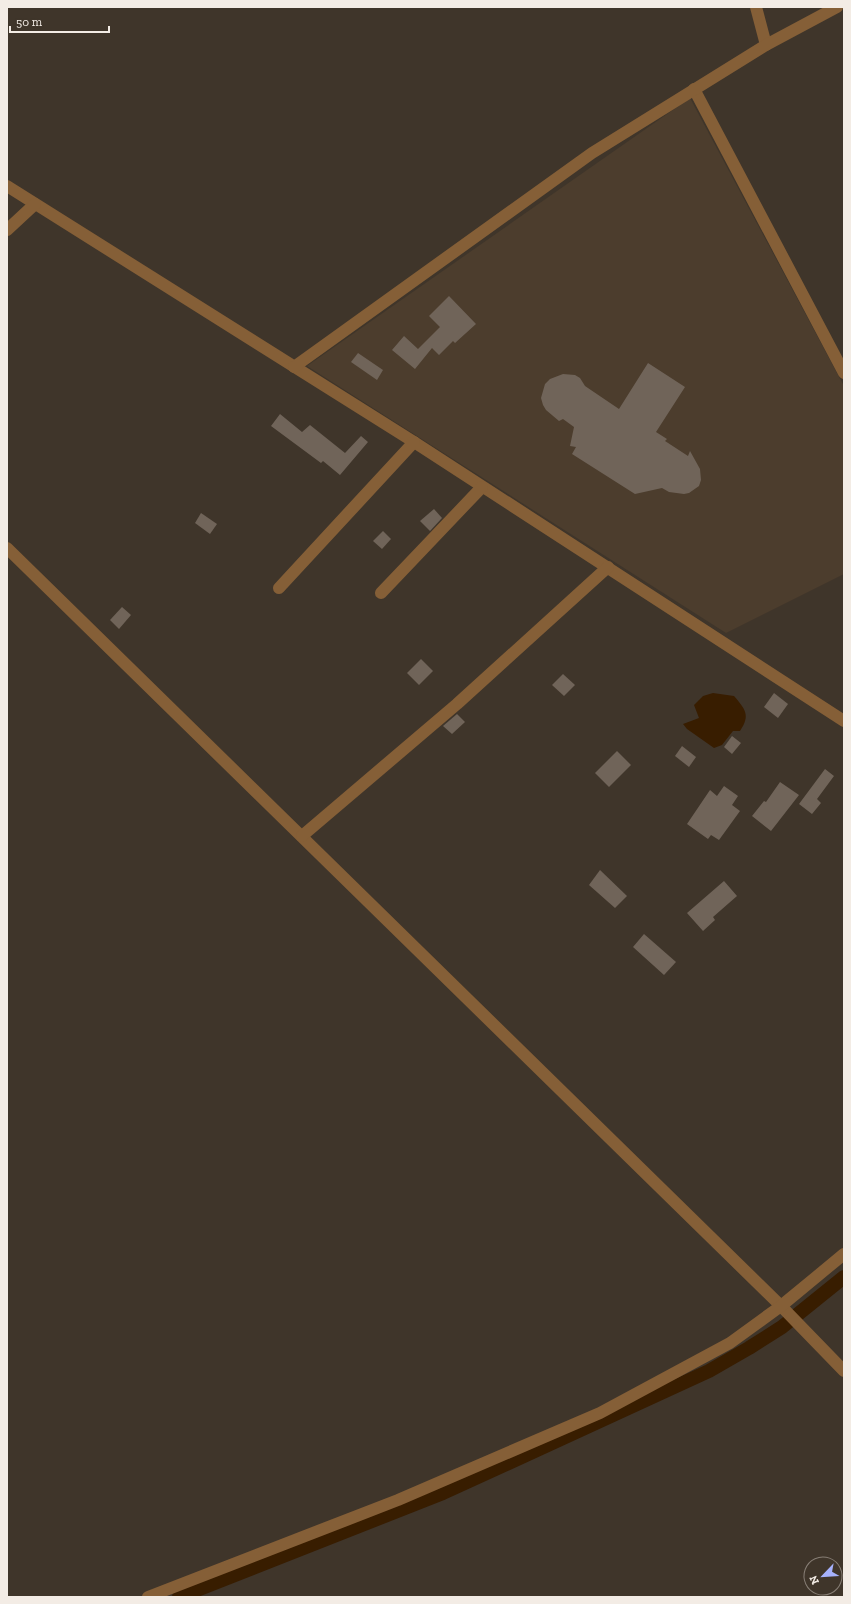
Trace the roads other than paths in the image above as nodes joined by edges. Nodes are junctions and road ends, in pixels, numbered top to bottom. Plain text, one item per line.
1 (756, 7) edge
2 (837, 7) edge
3 (766, 45) junction
4 (694, 89) junction
5 (7, 186) edge
6 (35, 204) junction
7 (7, 230) edge
8 (294, 366) junction
9 (844, 373) edge
10 (414, 442) junction
11 (482, 487) junction
12 (7, 548) edge
13 (608, 567) junction
14 (279, 588) dead end
15 (381, 593) dead end
16 (844, 721) edge
17 (302, 836) junction
18 (844, 1254) edge
19 (784, 1310) junction
20 (844, 1372) edge
21 (148, 1597) edge

1 - 3 street
2 - 3 street
3 - 4 street
4 - 8 street
4 - 9 street
5 - 6 street
6 - 7 street
6 - 8 street
8 - 10 street
10 - 11 street
10 - 14 street
11 - 13 street
11 - 15 street
12 - 17 street
13 - 16 street
13 - 17 street
17 - 19 street
18 - 19 street
19 - 20 street
19 - 21 street

